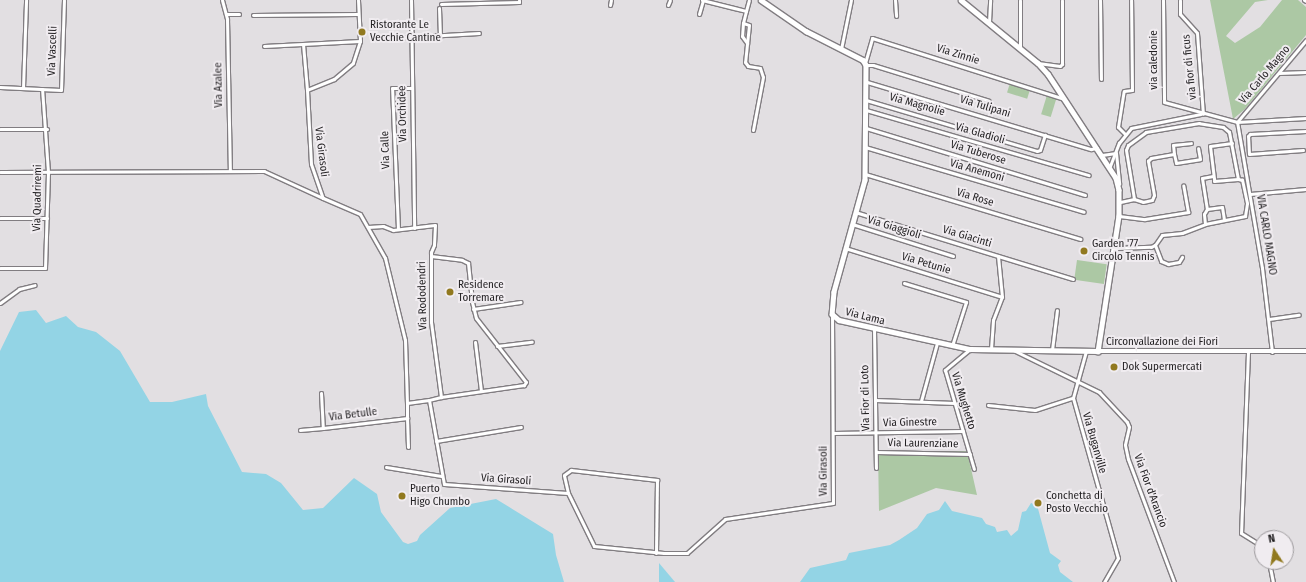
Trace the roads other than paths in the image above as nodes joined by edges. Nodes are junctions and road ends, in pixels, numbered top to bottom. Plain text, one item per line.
1 (26, 0) edge
2 (64, 0) edge
3 (222, 0) edge
4 (358, 0) edge
5 (411, 0) edge
6 (611, 0) edge
7 (670, 0) edge
8 (702, 0) edge
9 (749, 0) edge
10 (761, 0) edge
11 (851, 0) edge
12 (895, 0) edge
13 (961, 0) edge
14 (990, 0) edge
15 (1020, 0) edge
16 (1062, 0) edge
17 (1100, 0) edge
18 (1131, 0) edge
19 (1163, 0) edge
20 (1180, 0) edge
21 (518, 1) edge
22 (441, 4) dead end
23 (610, 5) dead end
24 (668, 5) dead end
25 (439, 8) dead end
26 (746, 11) junction
27 (226, 14) junction
28 (239, 14) dead end
29 (358, 14) junction
30 (699, 14) dead end
31 (253, 15) dead end
32 (896, 16) dead end
33 (989, 22) junction
34 (743, 23) junction
35 (479, 33) dead end
36 (440, 35) junction
37 (412, 37) junction
38 (393, 38) dead end
39 (1306, 40) edge
40 (360, 42) junction
41 (303, 44) junction
42 (747, 44) junction
43 (264, 46) dead end
44 (1020, 50) junction
45 (841, 51) junction
46 (1038, 63) junction
47 (866, 64) junction
48 (1306, 72) edge
49 (1278, 73) junction
50 (1101, 78) dead end
51 (867, 82) junction
52 (0, 87) edge
53 (24, 88) junction
54 (412, 88) junction
55 (42, 89) junction
56 (307, 90) junction
57 (1064, 99) junction
58 (866, 100) junction
59 (989, 101) dead end
60 (866, 110) junction
61 (1203, 114) junction
62 (1306, 118) edge
63 (1237, 122) junction
64 (866, 128) junction
65 (0, 129) edge
66 (47, 129) junction
67 (753, 130) dead end
68 (1306, 131) edge
69 (1125, 134) junction
70 (1045, 135) junction
71 (1191, 143) dead end
72 (1232, 143) junction
73 (865, 147) junction
74 (1241, 147) junction
75 (1098, 148) junction
76 (1198, 148) dead end
77 (1232, 148) junction
78 (1303, 150) dead end
79 (1116, 153) junction
80 (1174, 154) junction
81 (1242, 154) junction
82 (1249, 154) junction
83 (1102, 155) junction
84 (1110, 166) junction
85 (230, 171) junction
86 (0, 172) edge
87 (48, 172) junction
88 (865, 174) junction
89 (1089, 175) dead end
90 (1213, 176) junction
91 (1238, 179) junction
92 (1183, 185) dead end
93 (1306, 189) edge
94 (1119, 190) junction
95 (1250, 194) junction
96 (1085, 195) dead end
97 (323, 198) junction
98 (1134, 199) junction
99 (1120, 202) junction
100 (1252, 202) junction
101 (1247, 203) junction
102 (1207, 209) junction
103 (855, 212) junction
104 (1084, 212) dead end
105 (1119, 216) junction
106 (0, 218) edge
107 (47, 218) junction
108 (1224, 220) junction
109 (852, 224) junction
110 (1205, 224) junction
111 (368, 227) junction
112 (414, 228) junction
113 (398, 230) junction
114 (1080, 239) dead end
115 (1155, 245) junction
116 (845, 248) junction
117 (1114, 248) junction
118 (431, 256) junction
119 (953, 256) dead end
120 (998, 256) junction
121 (1182, 257) dead end
122 (0, 268) edge
123 (1073, 279) dead end
124 (904, 283) dead end
125 (35, 285) dead end
126 (1002, 297) junction
127 (520, 302) dead end
128 (0, 303) edge
129 (473, 309) junction
130 (1057, 310) dead end
131 (832, 314) junction
132 (1299, 315) dead end
133 (1269, 319) junction
134 (874, 328) junction
135 (475, 342) dead end
136 (532, 342) dead end
137 (937, 343) junction
138 (497, 346) junction
139 (952, 346) junction
140 (970, 349) junction
141 (991, 349) junction
142 (1012, 350) junction
143 (1052, 350) junction
144 (1086, 351) junction
145 (1098, 351) junction
146 (1306, 351) edge
147 (1248, 352) junction
148 (1272, 352) junction
149 (1078, 382) junction
150 (481, 391) junction
151 (321, 393) dead end
152 (441, 397) junction
153 (1073, 398) junction
154 (429, 400) junction
155 (875, 400) junction
156 (921, 401) junction
157 (407, 403) junction
158 (954, 403) junction
159 (988, 405) dead end
160 (407, 418) junction
161 (521, 427) dead end
162 (323, 428) junction
163 (300, 430) dead end
164 (963, 431) junction
165 (833, 433) junction
166 (876, 433) junction
167 (436, 441) junction
168 (408, 447) dead end
169 (876, 452) junction
170 (970, 454) junction
171 (386, 467) dead end
172 (876, 468) dead end
173 (974, 468) dead end
174 (441, 476) junction
175 (568, 493) junction
176 (1254, 541) edge
177 (656, 553) junction
178 (1271, 570) edge
179 (1104, 582) edge
180 (1174, 582) edge
181 (1273, 582) edge

1 - 53 street
2 - 55 street, Via Vascelli
3 - 27 street, Via Azalee
4 - 29 street
5 - 37 street, Via Orchidee
6 - 23 street
7 - 24 street
8 - 26 street
8 - 30 street
9 - 26 street
10 - 45 street
11 - 45 street
12 - 32 street
13 - 33 street, Circonvallazione dei Fiori
14 - 33 street
15 - 44 street
16 - 46 street
17 - 50 street
18 - 69 street
19 - 61 street, via caledonie
20 - 61 street, via fior di ficus
21 - 22 street
25 - 36 street
26 - 34 street
27 - 28 street
27 - 85 street, Via Azalee
29 - 31 street
29 - 40 street
33 - 44 street, Circonvallazione dei Fiori
34 - 42 street
34 - 42 street
35 - 36 street
36 - 37 street
37 - 38 street
37 - 54 street, Via Orchidee
39 - 49 street, Via Carlo Magno
40 - 41 street
40 - 56 street
41 - 43 street
41 - 56 street, Via Girasoli
42 - 67 street
44 - 46 street, Circonvallazione dei Fiori
45 - 47 street
46 - 57 street, Circonvallazione dei Fiori
47 - 51 street, Via Lama
47 - 57 street, Via Zinnie
47 - 59 street
48 - 49 street
49 - 63 street, Via Carlo Magno
51 - 58 street, Via Lama
51 - 70 street, Via Tulipani
52 - 53 street, Via Vascelli
53 - 55 street, Via Vascelli
54 - 112 street, Via Orchidee
54 - 113 street, Via Calle
55 - 66 street, Via Quadriremi
56 - 97 street, Via Girasoli
57 - 75 street, Circonvallazione dei Fiori
58 - 60 street, Via Lama
58 - 70 street, Via Magnolie
60 - 64 street, Via Lama
60 - 89 street, Via Gladioli
61 - 63 street
61 - 69 street
62 - 63 street
63 - 74 street, VIA CARLO MAGNO
64 - 73 street, Via Lama
64 - 96 street, Via Tuberose
65 - 66 street
66 - 87 street, Via Quadriremi
68 - 82 street
69 - 79 street
70 - 75 street, Via Tulipani
71 - 80 street
72 - 77 street
72 - 90 street
72 - 98 street
73 - 88 street, Via Lama
73 - 104 street, Via Anemoni
74 - 77 street
74 - 81 street, VIA CARLO MAGNO
75 - 83 street, Circonvallazione dei Fiori
76 - 80 street
77 - 91 street
78 - 82 street
79 - 83 street
79 - 84 street
79 - 94 street
80 - 98 street
81 - 82 street
81 - 95 street, VIA CARLO MAGNO
83 - 84 street, Circonvallazione dei Fiori
84 - 94 street, Circonvallazione dei Fiori
85 - 87 street
85 - 97 street
86 - 87 street
87 - 107 street, Via Quadriremi
88 - 103 street, Via Lama
88 - 114 street, Via Rose
90 - 91 street
90 - 102 street
91 - 101 street
92 - 105 street
93 - 95 street
94 - 99 street, Circonvallazione dei Fiori
95 - 100 street, VIA CARLO MAGNO
97 - 111 street
98 - 99 street
99 - 105 street, Circonvallazione dei Fiori
100 - 101 street
100 - 133 street, VIA CARLO MAGNO
101 - 108 street
102 - 108 street
102 - 110 street
103 - 109 street, Via Lama
103 - 120 street, Via Giacinti
105 - 117 street, Circonvallazione dei Fiori
106 - 107 street
107 - 122 street, Via Quadriremi
108 - 110 street
109 - 116 street, Via Lama
109 - 119 street, Via Giaggioli
110 - 115 street
111 - 113 street, Via Rododendri
111 - 157 street
112 - 113 street, Via Rododendri
112 - 118 street, Via Rododendri
115 - 117 street
115 - 121 street
116 - 126 street, Via Petunie
116 - 131 street, Via Lama
117 - 145 street, Circonvallazione dei Fiori
118 - 129 street
118 - 152 street, Via Rododendri
120 - 123 street, Via Giacinti
120 - 126 street
124 - 139 street
125 - 128 street
126 - 141 street
127 - 129 street
129 - 138 street
130 - 143 street
131 - 134 street, Via Lama
131 - 165 street, Via Girasoli
132 - 133 street
133 - 148 street, VIA CARLO MAGNO
134 - 137 street, Via Lama
134 - 155 street, Via Fior di Loto
135 - 150 street
136 - 138 street
137 - 139 street, Via Lama
137 - 156 street
138 - 150 street
139 - 140 street, Via Lama
140 - 141 street, Via Lama
140 - 158 street, Via Mughetto
141 - 142 street, Via Lama
142 - 143 street, Via Lama
142 - 149 street, Via Fior d'Arancio
143 - 144 street, Via Lama
144 - 145 street, Via Lama
144 - 149 street
145 - 147 street, Circonvallazione dei Fiori
146 - 148 street, Circonvallazione dei Fiori
147 - 148 street, Circonvallazione dei Fiori
147 - 176 street
149 - 153 street
149 - 180 street, Via Fior d'Arancio
150 - 152 street
151 - 162 street, Via Betulle
152 - 154 street
153 - 159 street
153 - 179 street, Via Buganville
154 - 157 street
154 - 167 street
155 - 156 street
155 - 166 street, Via Fior di Loto
156 - 158 street
157 - 160 street
158 - 164 street, Via Mughetto
160 - 162 street, Via Betulle
160 - 168 street
161 - 167 street
162 - 163 street
164 - 166 street, Via Ginestre
164 - 170 street, Via Mughetto
165 - 166 street, Via Ginestre
165 - 177 street, Via Girasoli
166 - 169 street, Via Fior di Loto
167 - 174 street
169 - 170 street, Via Laurenziane
169 - 172 street, Via Fior di Loto
170 - 173 street, Via Mughetto
171 - 174 street
174 - 175 street, Via Girasoli
175 - 177 street, Via Girasoli
175 - 177 street
178 - 181 street

